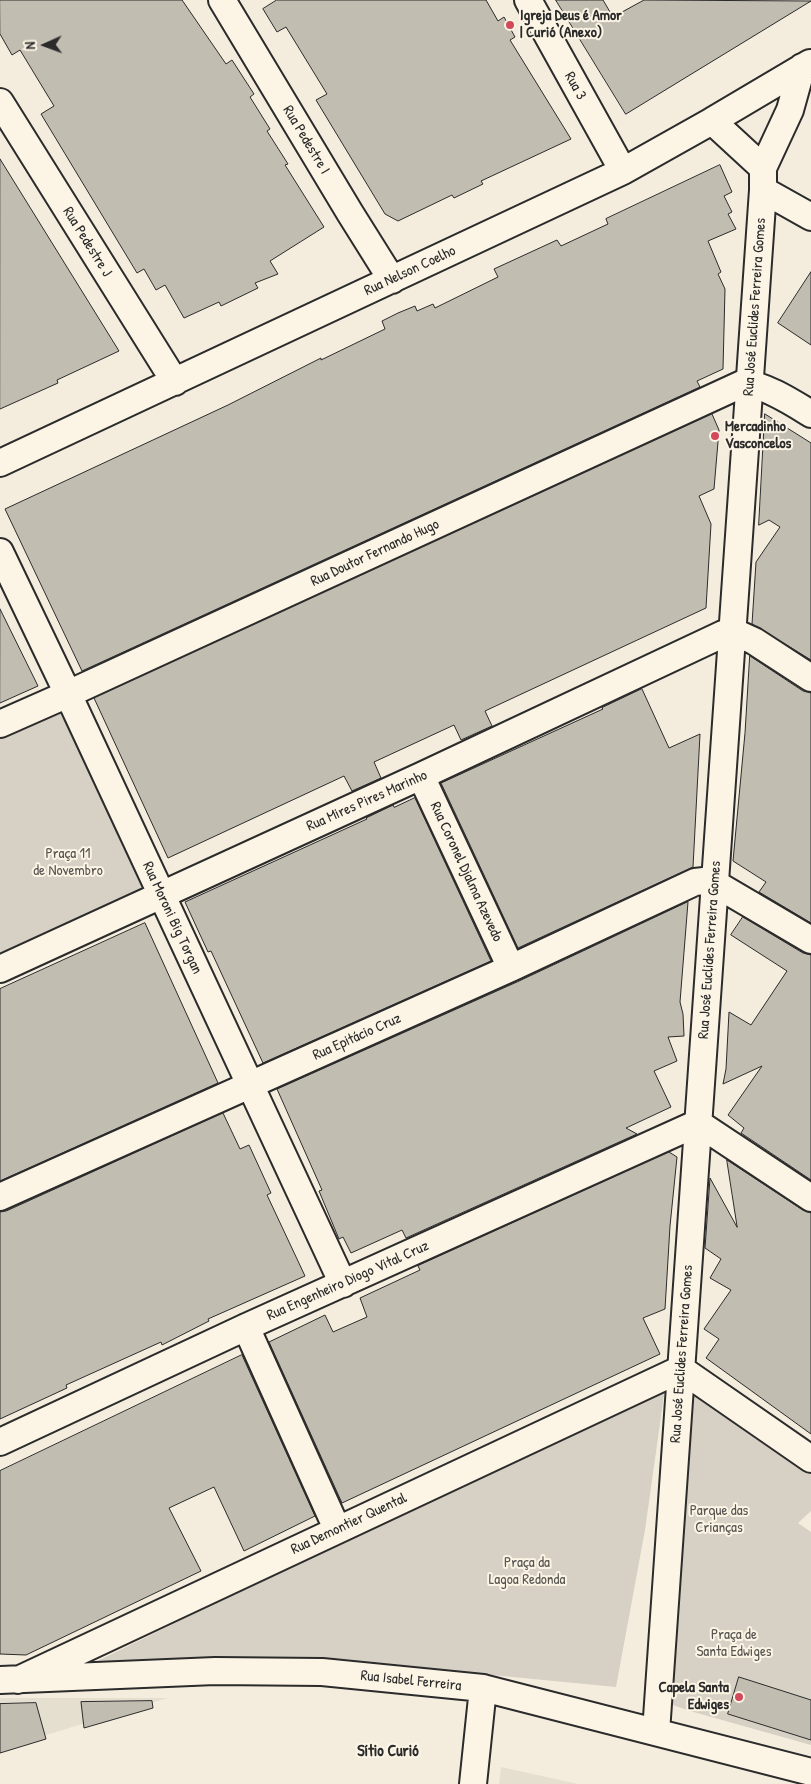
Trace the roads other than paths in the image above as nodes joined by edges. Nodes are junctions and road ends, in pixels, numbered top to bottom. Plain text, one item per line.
1 (222, 0) edge
2 (528, 0) edge
3 (806, 64) edge
4 (0, 102) edge
5 (712, 121) junction
6 (622, 171) junction
7 (763, 179) junction
8 (811, 217) edge
9 (392, 280) junction
10 (175, 382) junction
11 (749, 383) junction
12 (811, 414) edge
13 (0, 463) edge
14 (0, 552) edge
15 (732, 631) junction
16 (811, 678) edge
17 (68, 694) junction
18 (0, 724) edge
19 (422, 776) junction
20 (714, 883) junction
21 (161, 895) junction
22 (811, 940) edge
23 (0, 968) edge
24 (511, 968) junction
25 (250, 1084) junction
26 (698, 1122) junction
27 (0, 1197) edge
28 (811, 1198) edge
29 (343, 1284) junction
30 (246, 1327) junction
31 (681, 1369) junction
32 (0, 1442) edge
33 (811, 1458) edge
34 (337, 1529) junction
35 (9, 1680) edge
36 (483, 1688) junction
37 (656, 1732) junction
38 (811, 1772) edge
39 (473, 1784) edge

1 - 9 street, Rua Pedestre I
2 - 6 street, Rua 3
3 - 5 street, Rua Nelson Coelho
3 - 7 street
4 - 10 street, Rua Pedestre J
5 - 6 street, Rua Nelson Coelho
5 - 7 street
6 - 9 street, Rua Nelson Coelho
7 - 8 street
7 - 11 street, Rua José Euclides Ferreira Gomes
9 - 10 street, Rua Nelson Coelho
10 - 13 street, Rua Nelson Coelho
11 - 12 street
11 - 15 street, Rua José Euclides Ferreira Gomes
11 - 17 street, Rua Doutor Fernando Hugo
14 - 17 street, Rua Moroni Big Torgan
15 - 16 street
15 - 19 street, Rua Mires Pires Marinho
15 - 20 street, Rua José Euclides Ferreira Gomes
17 - 18 street, Rua Doutor Fernando Hugo
17 - 21 street, Rua Moroni Big Torgan
19 - 21 street, Rua Mires Pires Marinho
19 - 24 street, Rua Coronel Djalma Azevedo
20 - 22 street
20 - 24 street, Rua Epitácio Cruz
20 - 26 street, Rua José Euclides Ferreira Gomes
21 - 23 street, Rua Mires Pires Marinho
21 - 25 street, Rua Moroni Big Torgan
24 - 25 street, Rua Epitácio Cruz
25 - 27 street, Rua Epitácio Cruz
25 - 29 street, Rua Moroni Big Torgan
26 - 28 street
26 - 29 street, Rua Engenheiro Diogo Vital Cruz
26 - 31 street, Rua José Euclides Ferreira Gomes
29 - 30 street, Rua Engenheiro Diogo Vital Cruz
30 - 32 street, Rua Engenheiro Diogo Vital Cruz
30 - 34 street
31 - 33 street
31 - 34 street, Rua Demontier Quental
31 - 37 street, Rua José Euclides Ferreira Gomes
34 - 35 street, Rua Demontier Quental
35 - 36 street, Rua Isabel Ferreira
36 - 37 street, Rua Isabel Ferreira
36 - 39 street
37 - 38 street, Rua Isabel Ferreira

